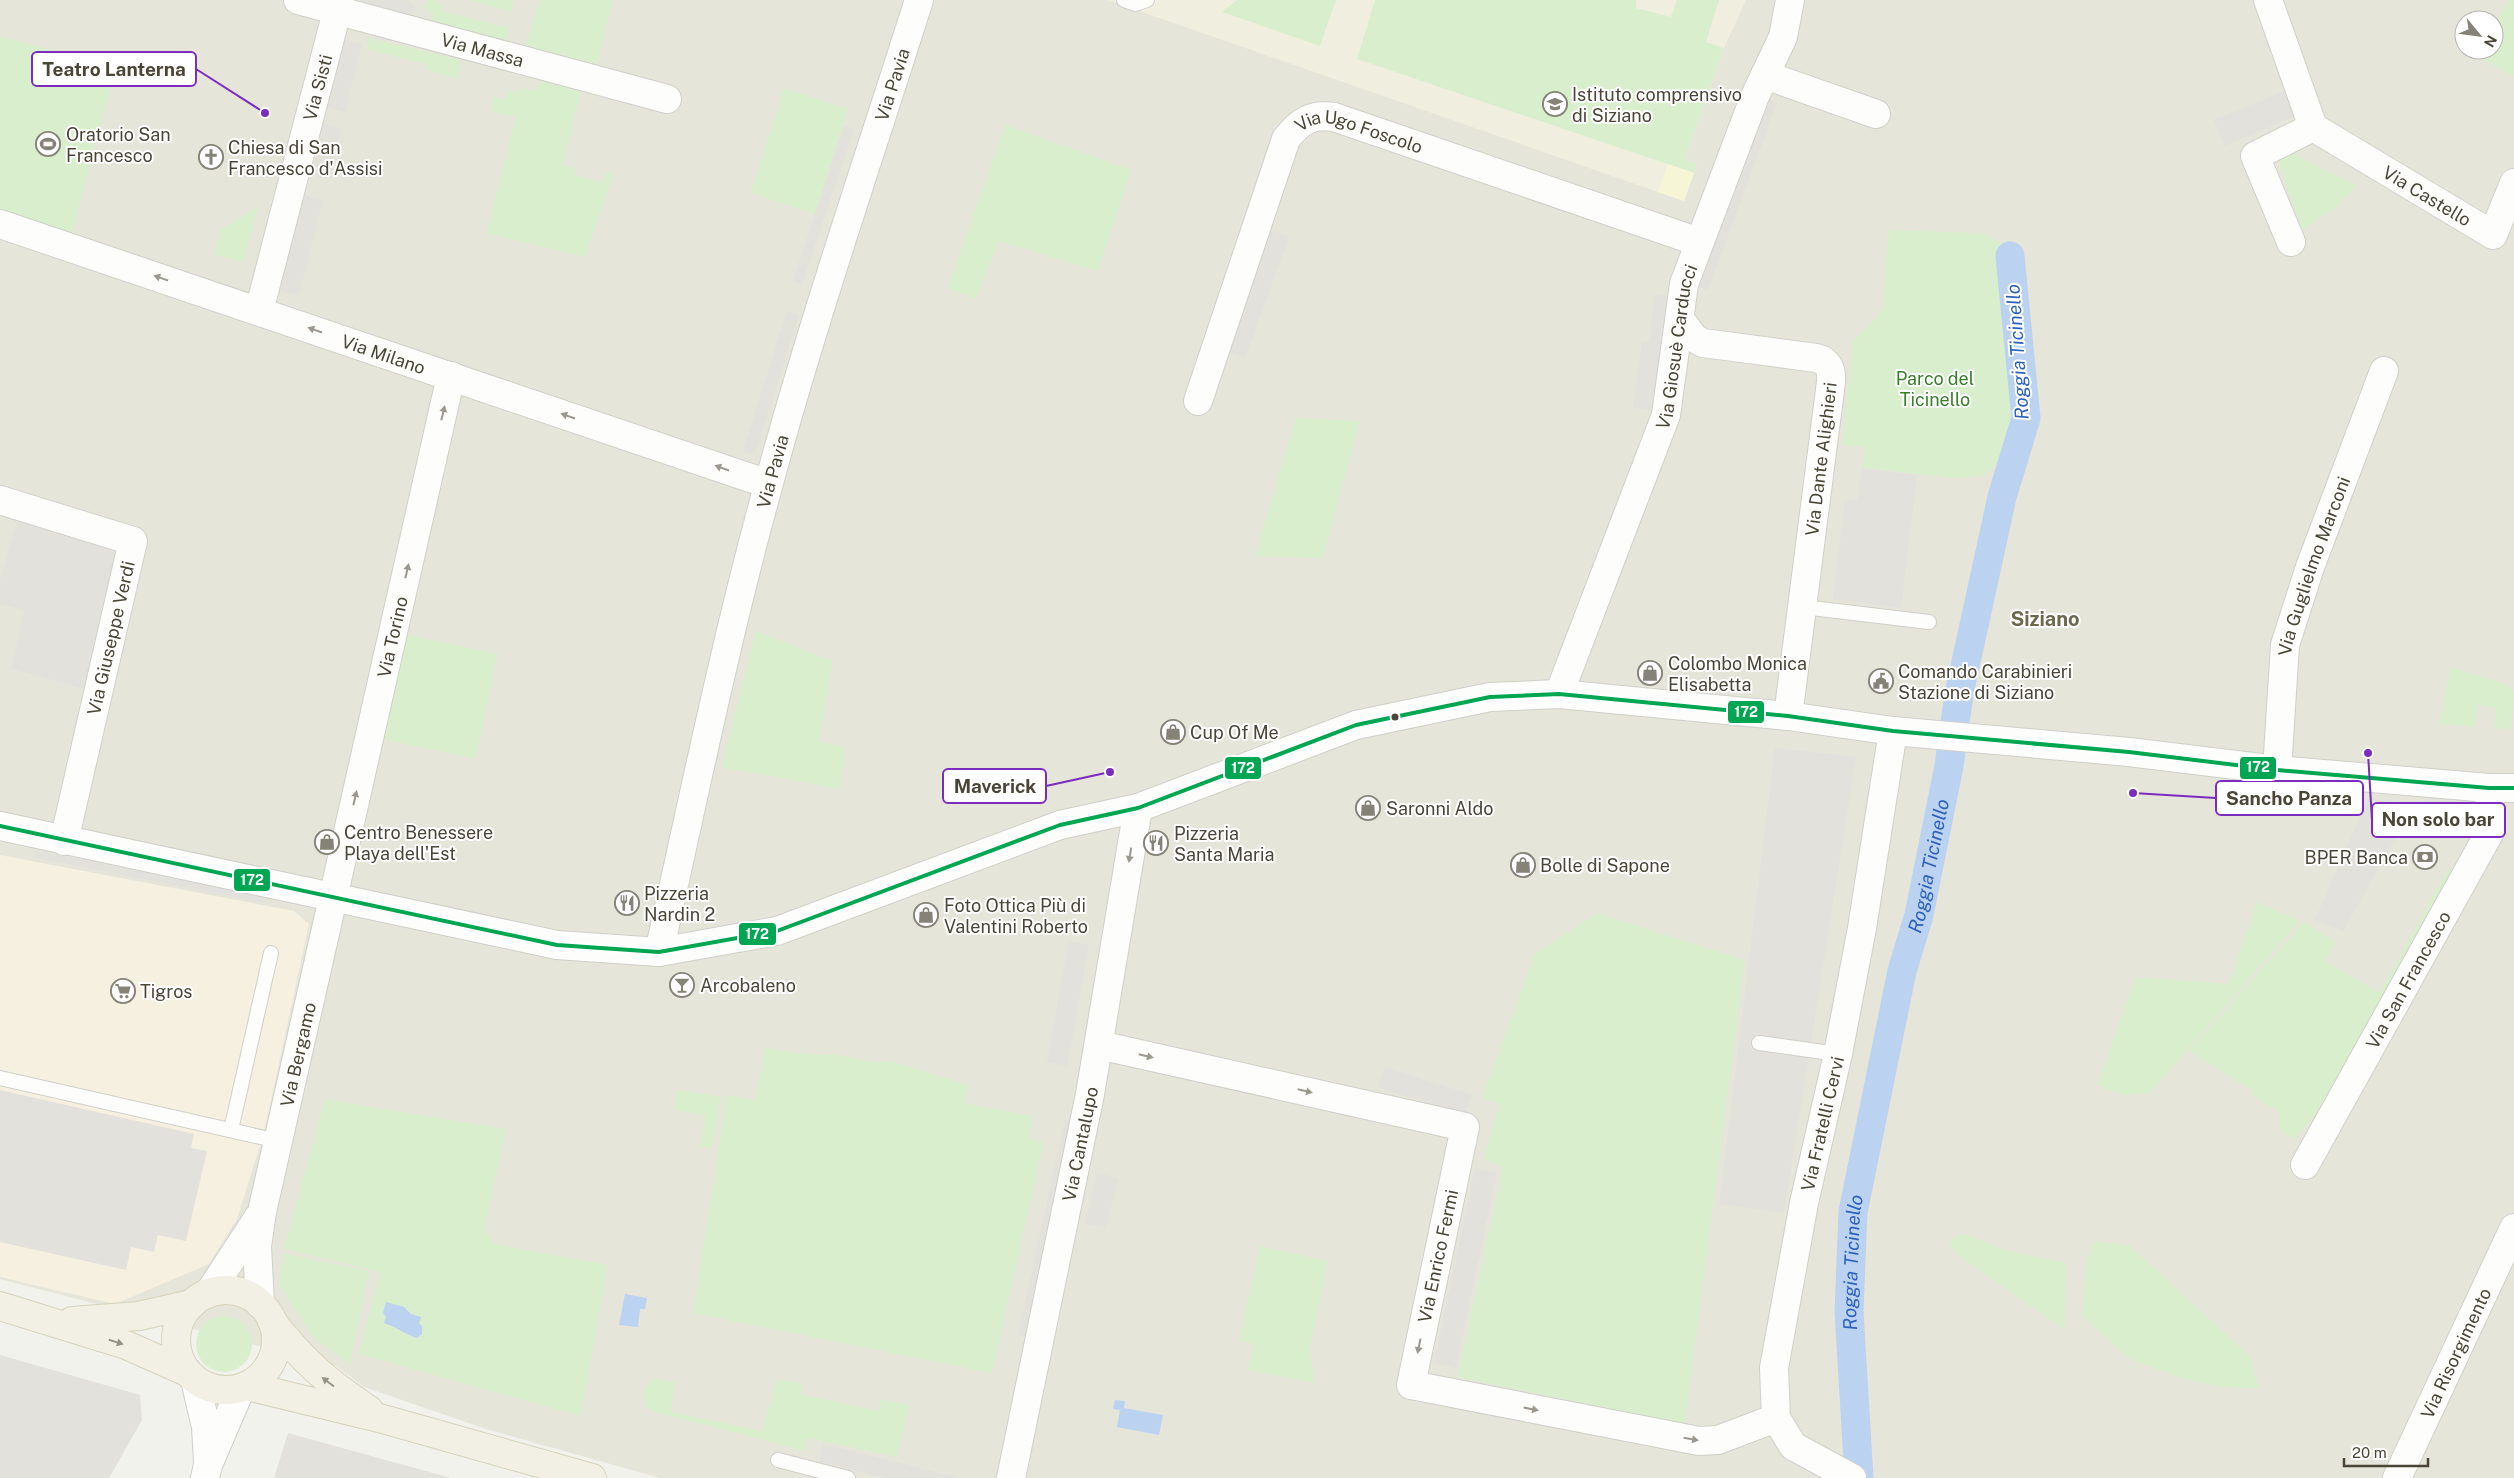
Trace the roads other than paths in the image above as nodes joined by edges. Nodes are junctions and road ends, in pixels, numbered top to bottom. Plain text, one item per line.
1 (298, 0) edge
2 (919, 0) edge
3 (1124, 0) edge
4 (1147, 0) edge
5 (1790, 0) edge
6 (2268, 0) edge
7 (339, 5) edge
8 (1765, 75) junction
9 (667, 98) dead end
10 (1876, 114) dead end
11 (2314, 127) junction
12 (2514, 183) edge
13 (0, 224) edge
14 (1699, 242) junction
15 (2291, 242) dead end
16 (260, 311) junction
17 (1680, 318) junction
18 (2384, 371) dead end
19 (452, 376) junction
20 (1198, 401) dead end
21 (768, 484) junction
22 (0, 500) edge
23 (1803, 606) junction
24 (1929, 622) dead end
25 (1559, 694) junction
26 (1788, 716) junction
27 (1893, 731) junction
28 (2277, 770) junction
29 (2502, 788) edge
30 (1138, 808) junction
31 (0, 826) edge
32 (64, 841) junction
33 (332, 897) junction
34 (659, 952) junction
35 (271, 953) dead end
36 (1759, 1043) dead end
37 (1098, 1045) junction
38 (1838, 1054) junction
39 (0, 1078) edge
40 (231, 1130) junction
41 (278, 1141) junction
42 (2305, 1165) dead end
43 (262, 1212) junction
44 (2514, 1228) edge
45 (200, 1299) junction
46 (0, 1306) edge
47 (266, 1313) junction
48 (53, 1322) junction
49 (191, 1376) junction
50 (244, 1387) junction
51 (1776, 1418) junction
52 (383, 1419) junction
53 (778, 1460) dead end
54 (207, 1471) edge
55 (592, 1478) edge
56 (848, 1478) edge
57 (1012, 1478) edge
58 (1851, 1478) edge
59 (2397, 1478) edge

1 - 7 street, Via Massa
2 - 21 street, Via Pavia
3 - 4 lane
5 - 8 street, Via Giosuè Carducci
6 - 11 street
7 - 9 street, Via Massa
7 - 16 street, Via Sisti
8 - 10 street
8 - 14 street, Via Giosuè Carducci
11 - 12 street, Via Castello
11 - 15 street
16 -> 13 street, Via Milano
14 - 17 street, Via Giosuè Carducci
14 - 20 street, Via Ugo Foscolo
19 -> 16 street, Via Milano
17 - 23 street, Via Dante Alighieri
17 - 25 street, Via Giosuè Carducci
18 - 28 street, Via Guglielmo Marconi
21 -> 19 street, Via Milano
33 -> 19 street, Via Torino
21 - 34 street, Via Pavia
22 - 32 street, Via Giuseppe Verdi
23 - 24 lane
23 - 26 street, Via Dante Alighieri
25 - 26 street
25 - 30 street
26 - 27 street
27 - 28 street
27 - 38 street, Via Fratelli Cervi
28 - 29 street
29 - 42 street, Via San Francesco
30 - 34 street
30 -> 37 street, Via Cantalupo
31 - 32 street
32 - 33 street
33 - 34 street
33 - 41 street, Via Bergamo
35 - 40 lane
36 - 38 lane
37 -> 51 street, Via Enrico Fermi
37 - 57 street, Via Cantalupo
38 - 51 street, Via Fratelli Cervi
39 - 40 lane
40 - 41 lane
41 - 43 street, Via Bergamo
43 - 45 street, Via Bergamo
43 - 47 street, Via Bergamo
44 - 59 street, Via Risorgimento
45 - 47 main road
45 - 48 main road
45 - 49 main road
46 - 48 main road
47 - 50 main road
52 -> 47 main road
48 -> 49 main road
49 - 50 main road
49 - 54 street
50 - 52 main road
50 - 54 street
51 - 58 street, Via Fratelli Cervi
52 - 55 main road
53 - 56 lane

